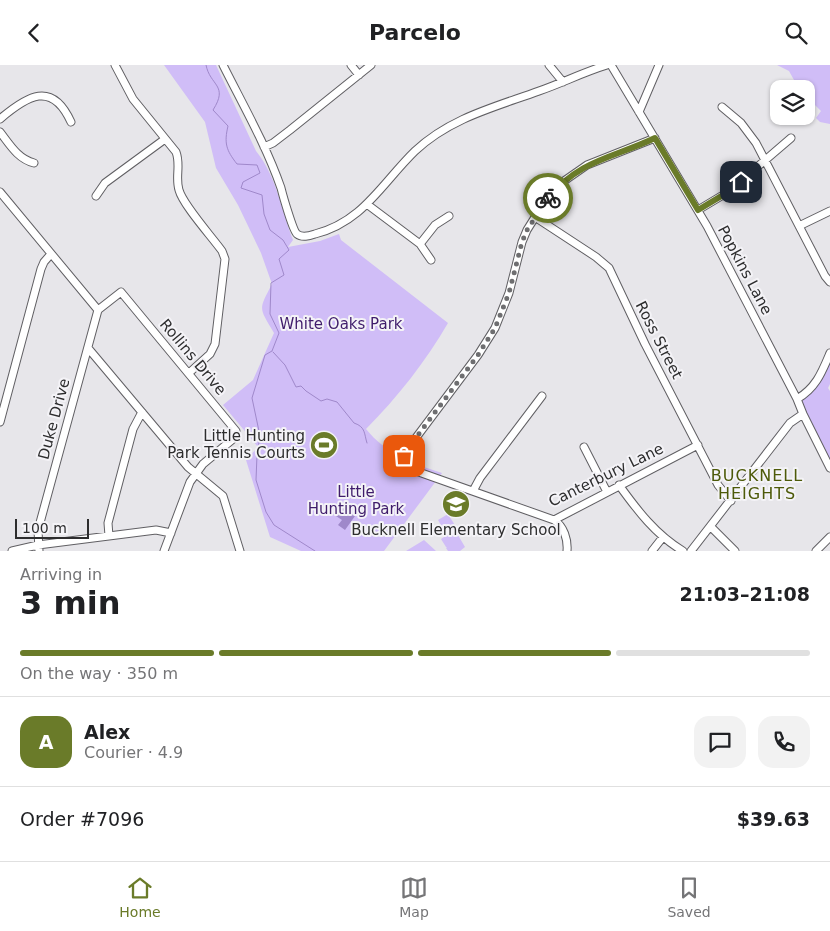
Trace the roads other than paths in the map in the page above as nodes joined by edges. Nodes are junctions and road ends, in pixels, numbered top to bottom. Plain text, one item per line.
1 (115, 65) edge
2 (223, 65) edge
3 (351, 65) edge
4 (372, 65) edge
5 (549, 65) edge
6 (606, 65) edge
7 (610, 65) edge
8 (659, 65) edge
9 (359, 75) junction
10 (563, 82) junction
11 (722, 107) dead end
12 (639, 112) junction
13 (0, 119) edge
14 (71, 122) dead end
15 (0, 132) edge
16 (655, 138) junction
17 (791, 138) dead end
18 (165, 139) junction
19 (264, 147) junction
20 (764, 159) junction
21 (34, 163) dead end
22 (0, 192) edge
23 (96, 196) dead end
24 (368, 205) junction
25 (698, 210) junction
26 (830, 211) edge
27 (449, 216) dead end
28 (535, 217) junction
29 (799, 226) junction
30 (420, 244) junction
31 (52, 254) junction
32 (431, 260) dead end
33 (830, 282) edge
34 (98, 310) junction
35 (88, 348) junction
36 (830, 353) edge
37 (188, 373) junction
38 (542, 395) dead end
39 (797, 399) junction
40 (142, 412) junction
41 (803, 414) junction
42 (0, 422) edge
43 (698, 445) junction
44 (584, 447) dead end
45 (830, 468) edge
46 (196, 474) junction
47 (619, 485) junction
48 (473, 491) junction
49 (607, 492) junction
50 (731, 501) junction
51 (554, 520) junction
52 (711, 527) junction
53 (171, 533) junction
54 (109, 536) junction
55 (663, 537) junction
56 (830, 537) edge
57 (39, 548) edge
58 (12, 551) edge
59 (164, 551) edge
60 (240, 551) edge
61 (567, 551) edge
62 (652, 551) edge
63 (683, 551) edge
64 (692, 551) edge
65 (735, 551) edge
66 (816, 551) edge

1 - 18 street
2 - 19 street
3 - 9 street
4 - 9 street
5 - 10 street
6 - 10 street
7 - 12 street, Popkins Lane
8 - 12 street
9 - 19 street
10 - 24 street
11 - 20 street
12 - 16 street, Popkins Lane
13 - 14 street
15 - 21 street
16 - 25 street, Popkins Lane
16 - 28 street
17 - 20 street
18 - 23 street
18 - 37 street
19 - 24 street
20 - 25 street
20 - 29 street
22 - 31 street
24 - 30 street
25 - 39 street, Popkins Lane
26 - 29 street
27 - 30 street
28 - 43 street, Ross Street
28 - 48 street, Canterbury Lane
29 - 33 street
30 - 32 street
31 - 34 street
31 - 42 street
34 - 35 street, Duke Drive
34 - 37 street, Rollins Drive
35 - 40 street
35 - 57 street, Duke Drive
36 - 39 street
37 - 46 street, Rollins Drive
38 - 48 street
39 - 41 street, Popkins Lane
40 - 46 street
40 - 54 street
41 - 45 street, Popkins Lane
41 - 50 street
43 - 47 street, Canterbury Lane
43 - 50 street, Ross Street
44 - 49 street
46 - 53 street
46 - 60 street
47 - 49 street, Canterbury Lane
47 - 55 street
48 - 51 street, Canterbury Lane
49 - 51 street, Canterbury Lane
50 - 52 street
51 - 61 street
52 - 64 street
52 - 65 street
53 - 54 street
53 - 59 street
54 - 57 street
55 - 62 street
55 - 63 street
56 - 66 street
57 - 58 street

